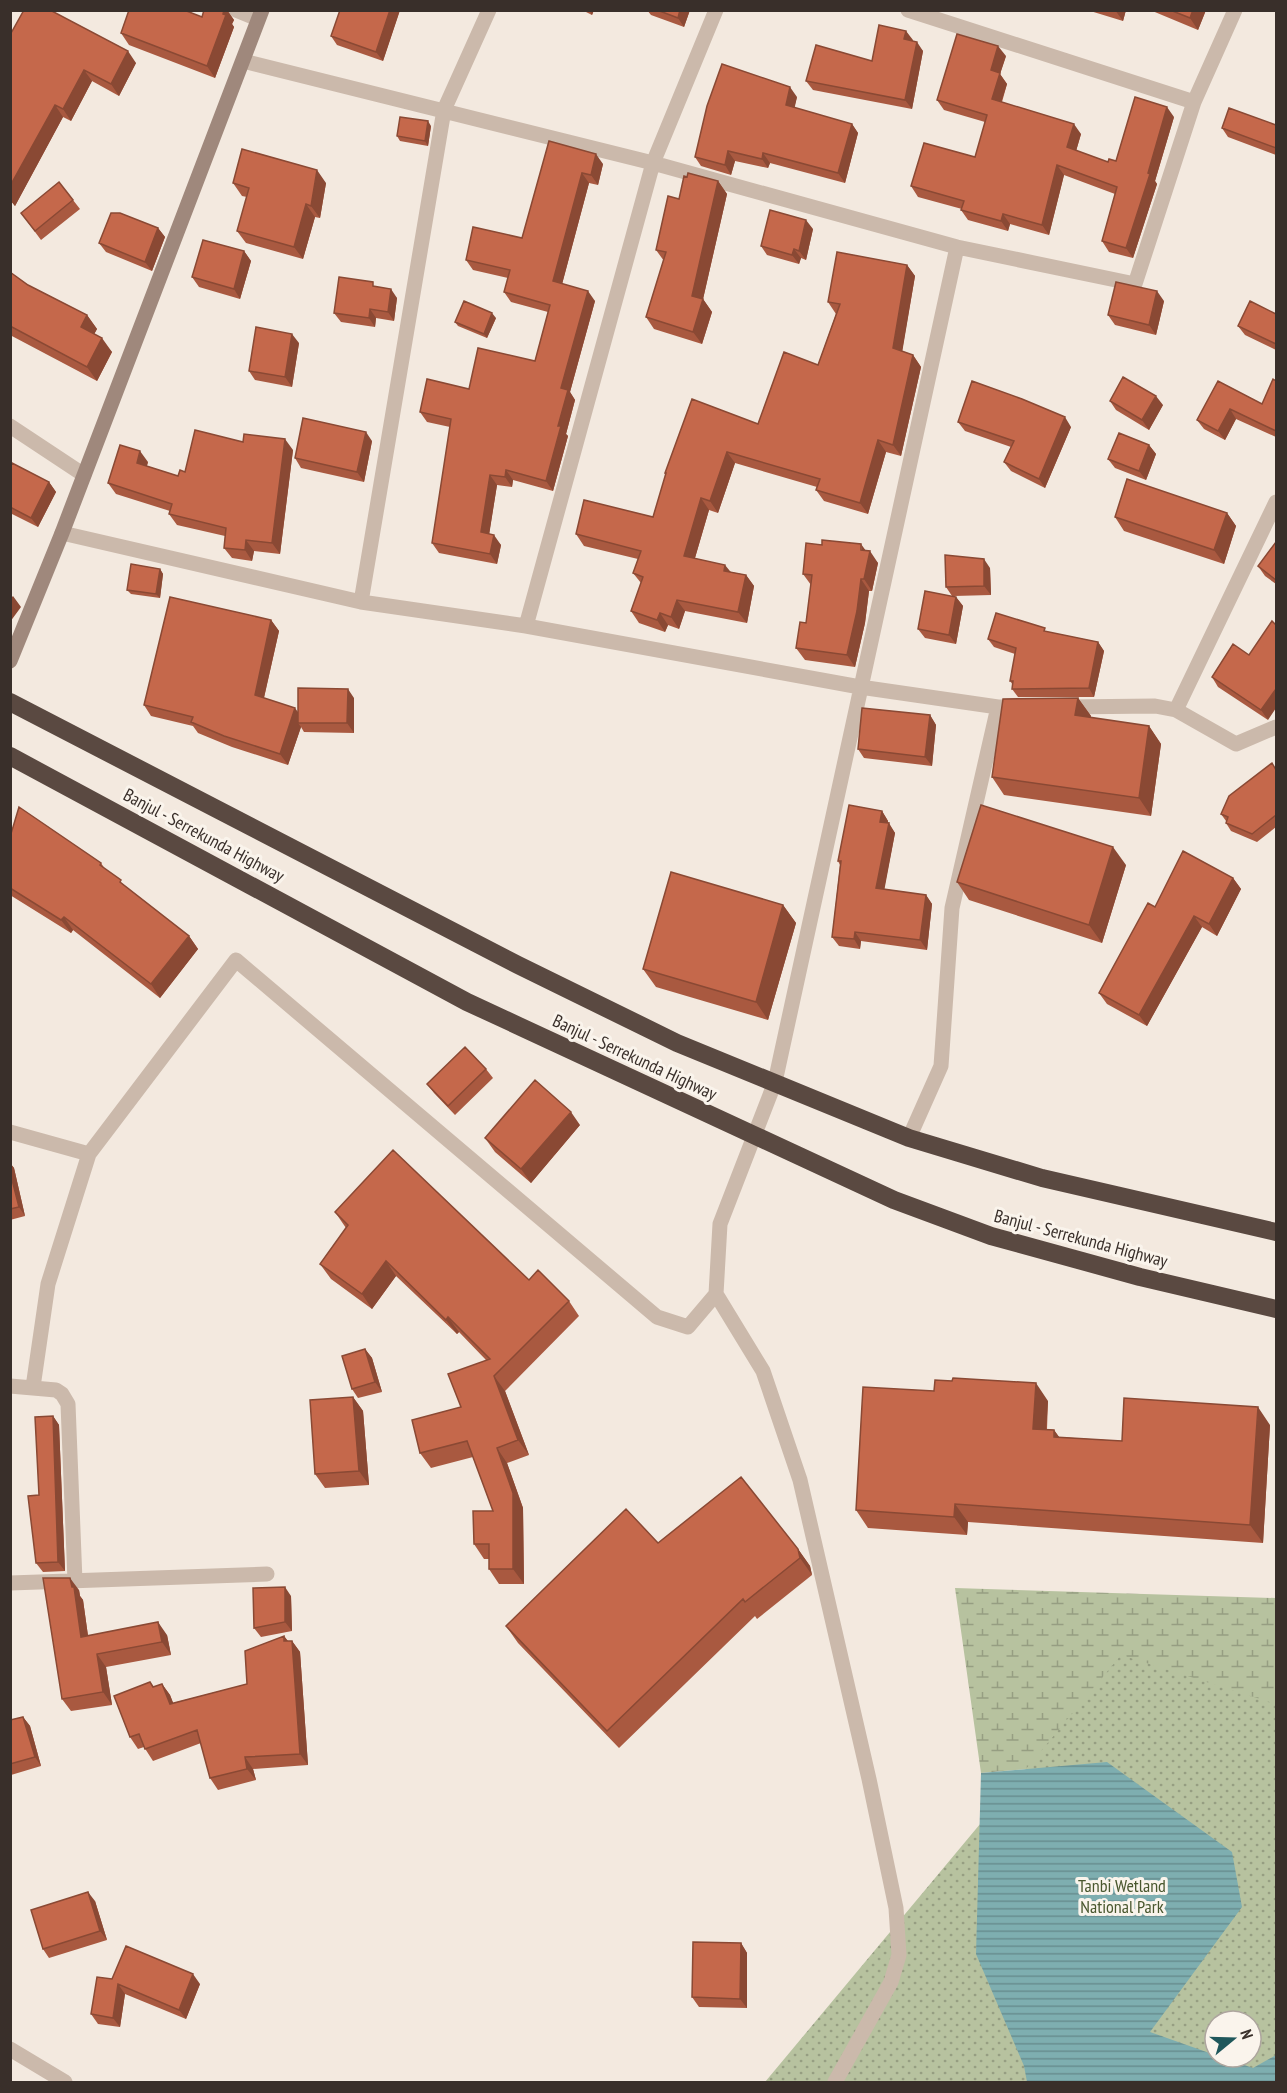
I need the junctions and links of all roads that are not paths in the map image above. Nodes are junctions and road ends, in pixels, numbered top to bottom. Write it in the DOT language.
graph roads {
  1 [pos="236,10"];
  2 [pos="489,10"];
  3 [pos="716,10"];
  4 [pos="908,10"];
  5 [pos="1235,10"];
  6 [pos="260,15"];
  7 [pos="243,61"];
  8 [pos="1194,102"];
  9 [pos="444,110"];
  10 [pos="653,163"];
  11 [pos="957,247"];
  12 [pos="10,426"];
  13 [pos="84,476"];
  14 [pos="1276,502"];
  15 [pos="62,533"];
  16 [pos="362,602"];
  17 [pos="526,626"];
  18 [pos="10,661"];
  19 [pos="860,687"];
  20 [pos="10,702"];
  21 [pos="998,707"];
  22 [pos="1031,707"];
  23 [pos="1054,707"];
  24 [pos="1176,710"];
  25 [pos="1276,727"];
  26 [pos="10,756"];
  27 [pos="775,1082"];
  28 [pos="10,1132"];
  29 [pos="754,1136"];
  30 [pos="909,1138"];
  31 [pos="89,1154"];
  32 [pos="1276,1232"];
  33 [pos="716,1294"];
  34 [pos="1276,1309"];
  35 [pos="10,1386"];
  36 [pos="33,1387"];
  37 [pos="267,1574"];
  38 [pos="75,1581"];
  39 [pos="10,1583"];
  40 [pos="10,2049"];
  41 [pos="65,2082"];
  42 [pos="835,2082"];
  1 -- 6 [label="street"];
  2 -- 9 [label="street"];
  3 -- 10 [label="street"];
  4 -- 8 [label="street"];
  5 -- 8 [label="street"];
  6 -- 7 [label="street"];
  7 -- 9 [label="street"];
  7 -- 13 [label="street"];
  8 -- 11 [label="street"];
  9 -- 10 [label="street"];
  9 -- 16 [label="street"];
  10 -- 11 [label="street"];
  10 -- 17 [label="street"];
  11 -- 19 [label="street"];
  12 -- 13 [label="street"];
  13 -- 15 [label="street"];
  14 -- 24 [label="street"];
  15 -- 16 [label="street"];
  15 -- 18 [label="street"];
  16 -- 17 [label="street"];
  17 -- 19 [label="street"];
  19 -- 21 [label="street"];
  19 -- 27 [label="street"];
  20 -- 27 [label="highway, Banjul - Serrekunda Highway"];
  21 -- 22 [label="street"];
  21 -- 30 [label="street"];
  23 -- 24 [label="street"];
  24 -- 25 [label="street"];
  26 -- 29 [label="highway, Banjul - Serrekunda Highway"];
  27 -- 29 [label="street"];
  27 -- 30 [label="highway, Banjul - Serrekunda Highway"];
  28 -- 31 [label="street"];
  29 -- 33 [label="street"];
  29 -- 34 [label="highway, Banjul - Serrekunda Highway"];
  30 -- 32 [label="highway, Banjul - Serrekunda Highway"];
  31 -- 33 [label="street"];
  31 -- 36 [label="street"];
  33 -- 42 [label="street"];
  35 -- 36 [label="street"];
  36 -- 38 [label="street"];
  37 -- 38 [label="street"];
  38 -- 39 [label="street"];
  40 -- 41 [label="street"];
}
